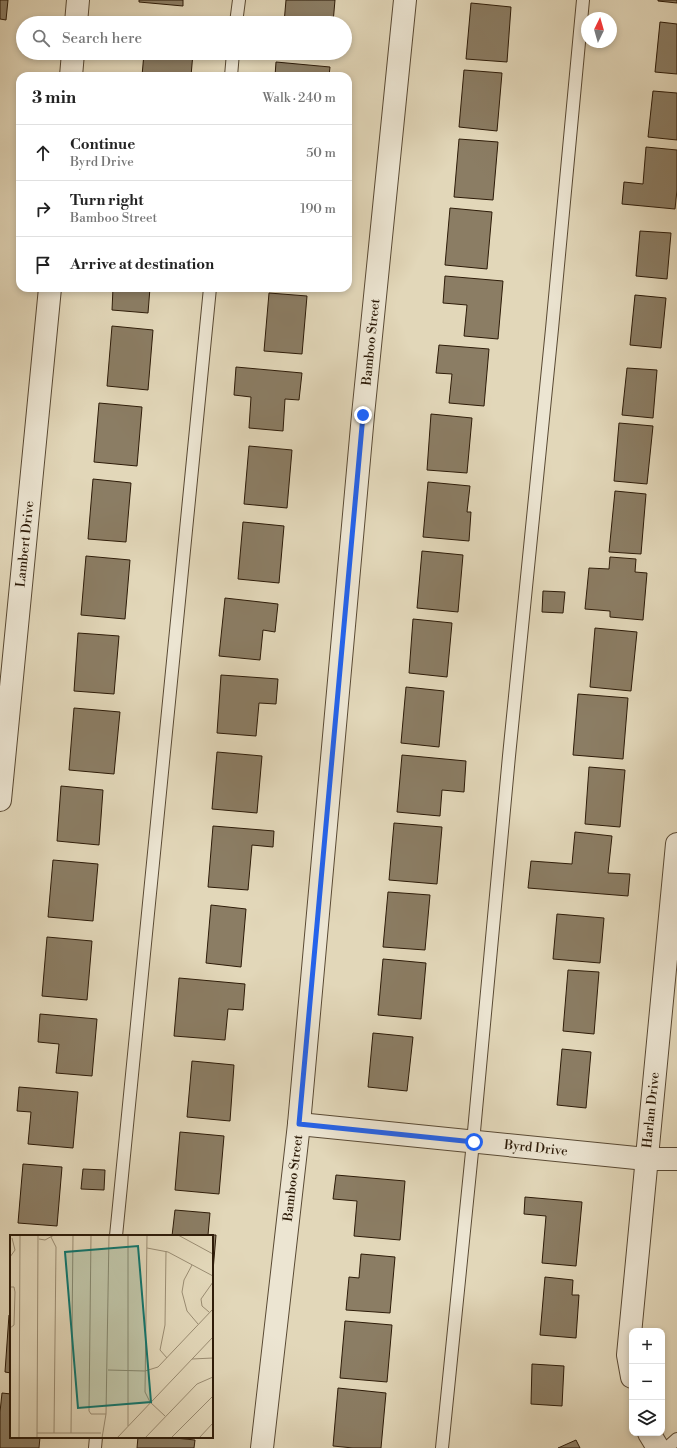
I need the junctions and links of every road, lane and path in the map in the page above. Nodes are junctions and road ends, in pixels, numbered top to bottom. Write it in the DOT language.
graph roads {
  1 [pos="78,0"];
  2 [pos="239,0"];
  3 [pos="405,0"];
  4 [pos="582,0"];
  5 [pos="77,16"];
  6 [pos="237,16"];
  7 [pos="72,60"];
  8 [pos="232,60"];
  9 [pos="71,72"];
  10 [pos="231,72"];
  11 [pos="50,292"];
  12 [pos="210,292"];
  13 [pos="0,800"];
  14 [pos="677,844"];
  15 [pos="299,1124"];
  16 [pos="474,1142"];
  17 [pos="646,1159"];
  18 [pos="677,1159"];
  19 [pos="116,1235"];
  20 [pos="630,1364"];
  21 [pos="651,1436"];
  22 [pos="96,1438"];
  23 [pos="677,1439"];
  24 [pos="95,1448"];
  25 [pos="262,1448"];
  26 [pos="442,1448"];
  27 [pos="658,1448"];
  28 [pos="667,1448"];
  1 -- 5 [label="street"];
  2 -- 6 [label="lane"];
  3 -- 15 [label="street, Bamboo Street"];
  4 -- 16 [label="lane"];
  7 -- 9 [label="street"];
  8 -- 10 [label="lane"];
  11 -- 13 [label="street, Lambert Drive"];
  12 -- 19 [label="lane"];
  14 -- 17 [label="street, Harlan Drive"];
  15 -- 16 [label="street, Byrd Drive"];
  15 -- 25 [label="street, Bamboo Street"];
  16 -- 17 [label="street, Byrd Drive"];
  16 -- 26 [label="lane"];
  17 -- 18 [label="street, Byrd Drive"];
  17 -- 20 [label="street, Harlan Drive"];
  21 -- 27 [label="street"];
  22 -- 24 [label="lane"];
  23 -- 28 [label="lane"];
}
